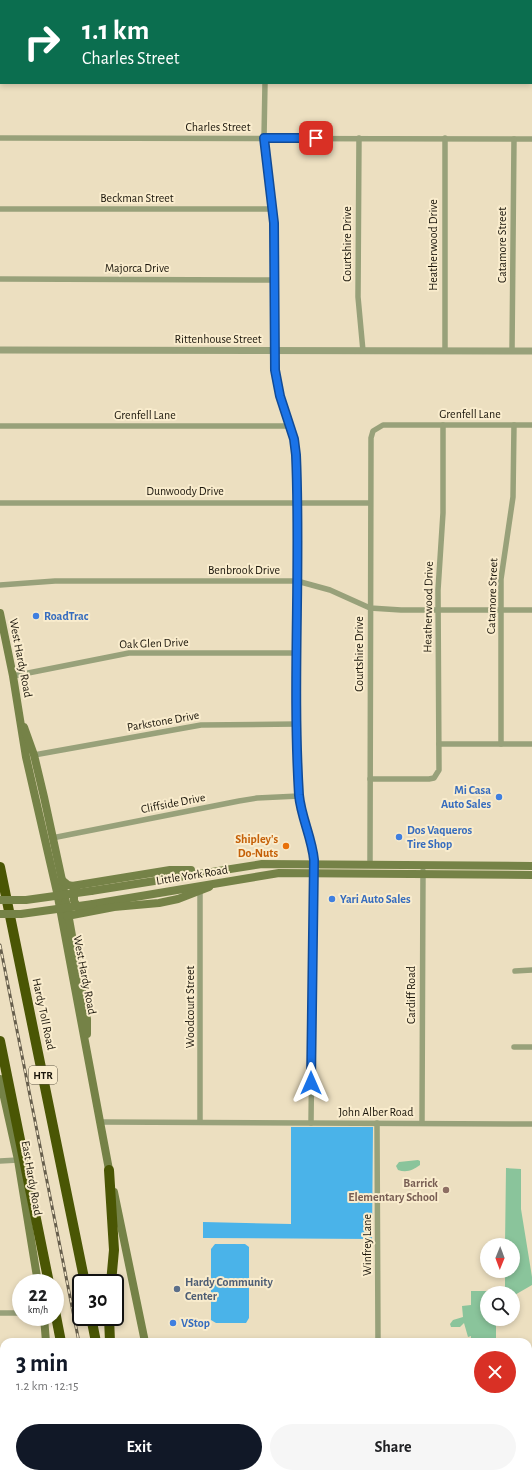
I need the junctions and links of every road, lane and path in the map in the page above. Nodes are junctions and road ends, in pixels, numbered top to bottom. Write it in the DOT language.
graph roads {
  1 [pos="265,84"];
  2 [pos="0,138"];
  3 [pos="264,138"];
  4 [pos="359,138"];
  5 [pos="445,138"];
  6 [pos="514,139"];
  7 [pos="532,139"];
  8 [pos="0,209"];
  9 [pos="273,209"];
  10 [pos="0,279"];
  11 [pos="274,280"];
  12 [pos="0,350"];
  13 [pos="274,350"];
  14 [pos="364,351"];
  15 [pos="445,351"];
  16 [pos="512,351"];
  17 [pos="532,351"];
  18 [pos="443,425"];
  19 [pos="514,425"];
  20 [pos="532,425"];
  21 [pos="0,426"];
  22 [pos="291,426"];
  23 [pos="371,442"];
  24 [pos="297,502"];
  25 [pos="0,503"];
  26 [pos="370,503"];
  27 [pos="297,581"];
  28 [pos="0,585"];
  29 [pos="370,608"];
  30 [pos="439,610"];
  31 [pos="501,610"];
  32 [pos="532,610"];
  33 [pos="0,613"];
  34 [pos="297,653"];
  35 [pos="13,676"];
  36 [pos="18,709"];
  37 [pos="297,724"];
  38 [pos="439,744"];
  39 [pos="501,744"];
  40 [pos="532,744"];
  41 [pos="34,755"];
  42 [pos="370,779"];
  43 [pos="299,796"];
  44 [pos="52,838"];
  45 [pos="313,864"];
  46 [pos="370,865"];
  47 [pos="532,866"];
  48 [pos="0,867"];
  49 [pos="214,870"];
  50 [pos="423,871"];
  51 [pos="313,874"];
  52 [pos="532,875"];
  53 [pos="62,880"];
  54 [pos="218,883"];
  55 [pos="79,885"];
  56 [pos="200,891"];
  57 [pos="58,896"];
  58 [pos="0,900"];
  59 [pos="60,909"];
  60 [pos="90,912"];
  61 [pos="0,914"];
  62 [pos="67,916"];
  63 [pos="532,970"];
  64 [pos="515,971"];
  65 [pos="0,1041"];
  66 [pos="514,1047"];
  67 [pos="532,1047"];
  68 [pos="87,1056"];
  69 [pos="0,1079"];
  70 [pos="0,1102"];
  71 [pos="101,1122"];
  72 [pos="200,1122"];
  73 [pos="311,1123"];
  74 [pos="377,1123"];
  75 [pos="422,1123"];
  76 [pos="532,1124"];
  77 [pos="18,1160"];
  78 [pos="0,1161"];
  79 [pos="109,1170"];
  80 [pos="37,1274"];
  81 [pos="47,1274"];
  82 [pos="82,1274"];
  83 [pos="112,1274"];
  84 [pos="0,1313"];
  85 [pos="12,1313"];
  86 [pos="45,1326"];
  87 [pos="58,1326"];
  88 [pos="93,1326"];
  89 [pos="109,1326"];
  90 [pos="46,1338"];
  91 [pos="60,1338"];
  92 [pos="95,1338"];
  93 [pos="110,1338"];
  94 [pos="144,1338"];
  95 [pos="378,1338"];
  1 -- 3 [label="street"];
  2 -- 3 [label="street, Charles Street"];
  3 -- 4 [label="street, Charles Street"];
  3 -- 9 [label="street"];
  4 -- 5 [label="street, Charles Street"];
  4 -- 14 [label="street, Courtshire Drive"];
  5 -- 6 [label="street, Charles Street"];
  5 -- 15 [label="street, Heatherwood Drive"];
  6 -- 7 [label="street, Charles Street"];
  6 -- 16 [label="street, Catamore Street"];
  8 -- 9 [label="street, Beckman Street"];
  9 -- 11 [label="street"];
  10 -- 11 [label="street, Majorca Drive"];
  11 -- 13 [label="street"];
  12 -- 13 [label="street, Rittenhouse Street"];
  13 -- 14 [label="street, Rittenhouse Street"];
  13 -- 22 [label="street"];
  14 -- 15 [label="street, Rittenhouse Street"];
  15 -- 16 [label="street, Rittenhouse Street"];
  16 -- 17 [label="street, Rittenhouse Street"];
  18 -- 19 [label="street, Grenfell Lane"];
  18 -- 23 [label="street, Grenfell Lane"];
  18 -- 30 [label="street, Heatherwood Drive"];
  19 -- 20 [label="street, Grenfell Lane"];
  19 -- 31 [label="street, Catamore Street"];
  21 -- 22 [label="street, Grenfell Lane"];
  22 -- 24 [label="street"];
  23 -- 26 [label="street, Courtshire Drive"];
  24 -- 25 [label="street, Dunwoody Drive"];
  24 -- 26 [label="street, Dunwoody Drive"];
  24 -- 27 [label="street"];
  26 -- 29 [label="street, Courtshire Drive"];
  27 -- 28 [label="street, Benbrook Drive"];
  27 -- 29 [label="street, Benbrook Drive"];
  27 -- 34 [label="street"];
  29 -- 30 [label="street, Benbrook Drive"];
  29 -- 42 [label="street, Courtshire Drive"];
  30 -- 31 [label="street, Benbrook Drive"];
  30 -- 38 [label="street, Heatherwood Drive"];
  31 -- 32 [label="street, Benbrook Drive"];
  31 -- 39 [label="street, Catamore Street"];
  33 -- 35 [label="main road, West Hardy Road"];
  34 -- 35 [label="street, Oak Glen Drive"];
  34 -- 37 [label="street"];
  35 -- 36 [label="main road, West Hardy Road"];
  36 -- 41 [label="main road"];
  36 -- 57 [label="main road, West Hardy Road"];
  37 -- 41 [label="street, Parkstone Drive"];
  37 -- 43 [label="street"];
  38 -- 39 [label="street"];
  38 -- 42 [label="street, Heatherwood Drive"];
  39 -- 40 [label="street"];
  41 -- 44 [label="main road"];
  42 -- 46 [label="street, Courtshire Drive"];
  43 -- 44 [label="street, Cliffside Drive"];
  43 -- 45 [label="street"];
  44 -- 53 [label="main road"];
  45 -- 46 [label="main road, Little York Road"];
  45 -- 49 [label="main road, Little York Road"];
  45 -- 51 [label="street"];
  46 -- 50 [label="main road, Little York Road"];
  47 -- 50 [label="main road, Little York Road"];
  48 -- 82 [label="highway, Hardy Toll Road / HTR"];
  49 -- 55 [label="main road"];
  49 -- 57 [label="main road, Little York Road, bridge"];
  50 -- 51 [label="main road, Little York Road"];
  50 -- 52 [label="main road, Little York Road"];
  50 -- 75 [label="street, Cardiff Road"];
  51 -- 54 [label="main road, Little York Road"];
  51 -- 73 [label="street"];
  53 -- 55 [label="main road"];
  53 -- 62 [label="main road"];
  54 -- 56 [label="main road"];
  54 -- 59 [label="main road, Little York Road, bridge"];
  55 -- 60 [label="main road"];
  56 -- 60 [label="main road"];
  56 -- 72 [label="street, Woodcourt Street"];
  57 -- 58 [label="main road, Little York Road, bridge"];
  57 -- 59 [label="main road, West Hardy Road"];
  59 -- 61 [label="main road, Little York Road, bridge"];
  59 -- 68 [label="main road, West Hardy Road"];
  60 -- 62 [label="main road"];
  62 -- 68 [label="main road"];
  63 -- 64 [label="street"];
  65 -- 81 [label="highway"];
  66 -- 67 [label="street"];
  68 -- 71 [label="main road, West Hardy Road"];
  69 -- 77 [label="main road, East Hardy Road"];
  70 -- 77 [label="main road"];
  71 -- 72 [label="street, John Alber Road"];
  71 -- 79 [label="main road, West Hardy Road"];
  72 -- 73 [label="street, John Alber Road"];
  73 -- 74 [label="street, John Alber Road"];
  74 -- 75 [label="street, John Alber Road"];
  74 -- 95 [label="street, Winfrey Lane"];
  75 -- 76 [label="street, John Alber Road"];
  77 -- 78 [label="street"];
  77 -- 80 [label="main road, East Hardy Road"];
  79 -- 83 [label="highway"];
  79 -- 94 [label="main road, West Hardy Road"];
  84 -- 85 [label="street"];
  86 -- 90 [label="main road"];
  87 -- 91 [label="highway"];
  88 -- 92 [label="highway"];
  89 -- 93 [label="highway"];
}
